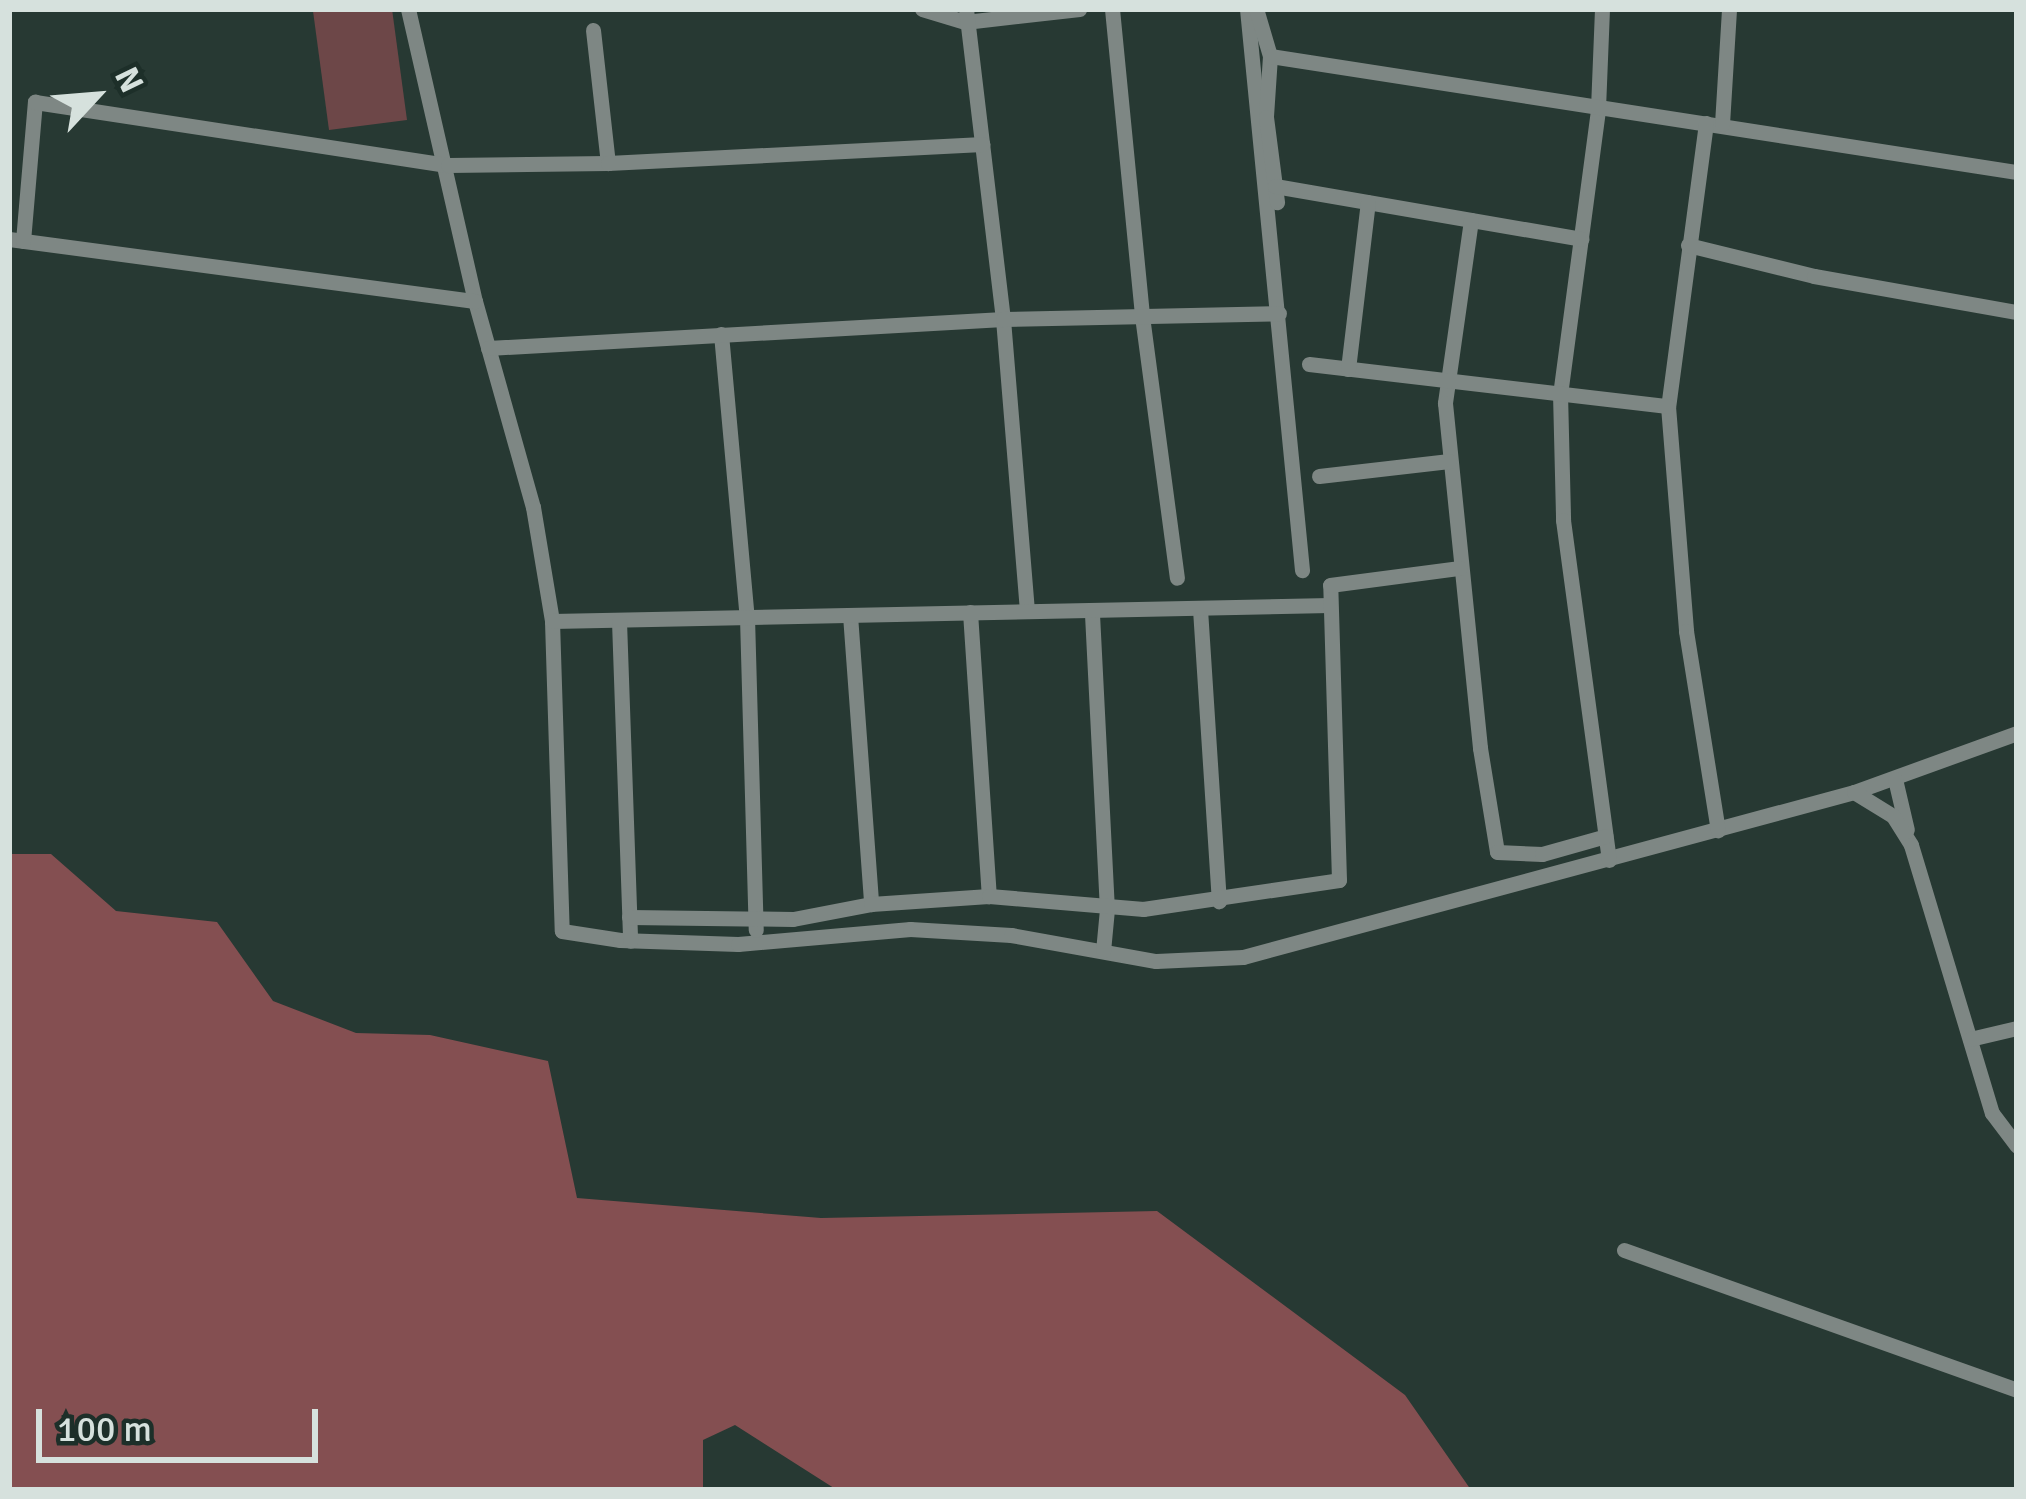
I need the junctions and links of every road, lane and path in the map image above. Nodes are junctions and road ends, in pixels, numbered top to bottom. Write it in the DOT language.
graph roads {
  1 [pos="408,9"];
  2 [pos="922,9"];
  3 [pos="1079,9"];
  4 [pos="1112,9"];
  5 [pos="1247,9"];
  6 [pos="1257,9"];
  7 [pos="1602,9"];
  8 [pos="1729,9"];
  9 [pos="966,15"];
  10 [pos="593,30"];
  11 [pos="1270,56"];
  12 [pos="1598,110"];
  13 [pos="1714,124"];
  14 [pos="983,144"];
  15 [pos="608,164"];
  16 [pos="448,165"];
  17 [pos="2017,172"];
  18 [pos="1368,202"];
  19 [pos="1471,220"];
  20 [pos="1581,239"];
  21 [pos="16,240"];
  22 [pos="1688,245"];
  23 [pos="475,301"];
  24 [pos="2017,312"];
  25 [pos="1279,313"];
  26 [pos="1142,316"];
  27 [pos="1004,320"];
  28 [pos="721,334"];
  29 [pos="488,348"];
  30 [pos="1309,364"];
  31 [pos="1348,369"];
  32 [pos="1445,380"];
  33 [pos="1560,394"];
  34 [pos="1668,406"];
  35 [pos="1449,461"];
  36 [pos="1319,476"];
  37 [pos="1460,568"];
  38 [pos="1302,570"];
  39 [pos="1177,578"];
  40 [pos="1330,605"];
  41 [pos="1027,610"];
  42 [pos="1199,610"];
  43 [pos="970,612"];
  44 [pos="1092,614"];
  45 [pos="850,615"];
  46 [pos="747,617"];
  47 [pos="552,621"];
  48 [pos="619,621"];
  49 [pos="2017,733"];
  50 [pos="1895,778"];
  51 [pos="1854,792"];
  52 [pos="1718,830"];
  53 [pos="1606,836"];
  54 [pos="1911,845"];
  55 [pos="1609,860"];
  56 [pos="989,896"];
  57 [pos="1219,901"];
  58 [pos="871,904"];
  59 [pos="1107,909"];
  60 [pos="629,917"];
  61 [pos="756,920"];
  62 [pos="630,941"];
  63 [pos="756,943"];
  64 [pos="1103,951"];
  65 [pos="2017,1028"];
  66 [pos="1970,1039"];
  67 [pos="2017,1146"];
  68 [pos="1624,1250"];
  69 [pos="2017,1390"];
  1 -- 16 [label="street"];
  2 -- 9 [label="street"];
  3 -- 9 [label="street"];
  4 -- 26 [label="street"];
  5 -- 25 [label="street"];
  6 -- 11 [label="street"];
  7 -- 12 [label="street"];
  8 -- 13 [label="street"];
  9 -- 14 [label="street"];
  10 -- 15 [label="street"];
  11 -- 12 [label="street"];
  11 -- 18 [label="street"];
  12 -- 13 [label="street"];
  12 -- 20 [label="street"];
  13 -- 17 [label="street"];
  13 -- 22 [label="street"];
  14 -- 15 [label="street"];
  14 -- 27 [label="street"];
  15 -- 16 [label="street"];
  16 -- 21 [label="street"];
  16 -- 23 [label="street"];
  18 -- 19 [label="street"];
  18 -- 31 [label="street"];
  19 -- 20 [label="street"];
  19 -- 32 [label="street"];
  20 -- 33 [label="street"];
  21 -- 23 [label="street"];
  22 -- 24 [label="street"];
  22 -- 34 [label="street"];
  23 -- 29 [label="street"];
  25 -- 26 [label="street"];
  25 -- 38 [label="street"];
  26 -- 27 [label="street"];
  26 -- 39 [label="street"];
  27 -- 28 [label="street"];
  27 -- 41 [label="street"];
  28 -- 29 [label="street"];
  28 -- 46 [label="street"];
  29 -- 47 [label="street"];
  30 -- 31 [label="street"];
  31 -- 32 [label="street"];
  32 -- 33 [label="street"];
  32 -- 35 [label="street"];
  33 -- 34 [label="street"];
  33 -- 53 [label="street"];
  34 -- 52 [label="street"];
  35 -- 36 [label="street"];
  35 -- 37 [label="street"];
  37 -- 40 [label="street"];
  37 -- 53 [label="street"];
  40 -- 42 [label="street"];
  40 -- 57 [label="street"];
  41 -- 43 [label="street"];
  41 -- 44 [label="street"];
  42 -- 44 [label="street"];
  42 -- 57 [label="street"];
  43 -- 45 [label="street"];
  43 -- 56 [label="street"];
  44 -- 59 [label="street"];
  45 -- 46 [label="street"];
  45 -- 58 [label="street"];
  46 -- 48 [label="street"];
  46 -- 61 [label="street"];
  47 -- 48 [label="street"];
  47 -- 62 [label="street"];
  48 -- 60 [label="street"];
  49 -- 50 [label="street"];
  50 -- 51 [label="street"];
  50 -- 54 [label="street"];
  51 -- 52 [label="street"];
  51 -- 54 [label="street"];
  52 -- 55 [label="street"];
  53 -- 55 [label="street"];
  54 -- 66 [label="street"];
  55 -- 64 [label="street"];
  56 -- 58 [label="street"];
  56 -- 59 [label="street"];
  57 -- 59 [label="street"];
  58 -- 61 [label="street"];
  59 -- 64 [label="street"];
  60 -- 61 [label="street"];
  60 -- 62 [label="street"];
  61 -- 63 [label="street"];
  62 -- 63 [label="street"];
  63 -- 64 [label="street"];
  65 -- 66 [label="street"];
  66 -- 67 [label="street"];
  68 -- 69 [label="street"];
}
